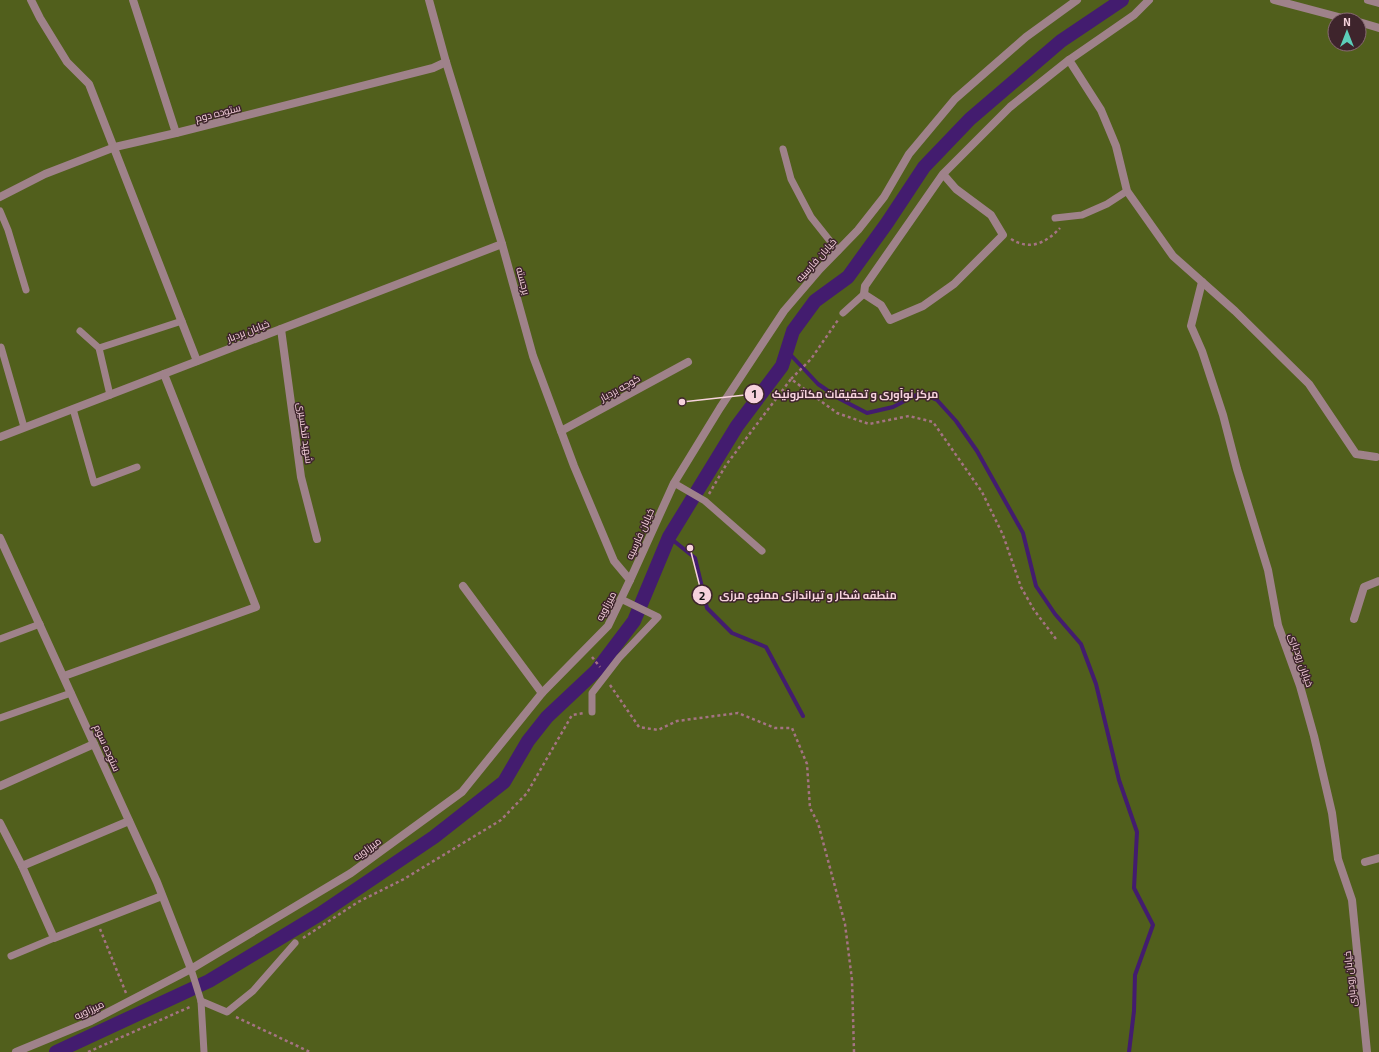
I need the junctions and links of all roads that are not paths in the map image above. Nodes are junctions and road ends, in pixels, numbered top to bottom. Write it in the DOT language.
graph roads {
  1 [pos="32,0"];
  2 [pos="133,0"];
  3 [pos="429,0"];
  4 [pos="1077,0"];
  5 [pos="1149,0"];
  6 [pos="1274,0"];
  7 [pos="1368,0"];
  8 [pos="1379,3"];
  9 [pos="1327,14"];
  10 [pos="1367,24"];
  11 [pos="1379,28"];
  12 [pos="1069,60"];
  13 [pos="446,62"];
  14 [pos="176,134"];
  15 [pos="115,147"];
  16 [pos="782,149"];
  17 [pos="943,174"];
  18 [pos="1127,191"];
  19 [pos="0,197"];
  20 [pos="0,211"];
  21 [pos="1054,218"];
  22 [pos="502,244"];
  23 [pos="838,250"];
  24 [pos="1202,282"];
  25 [pos="26,290"];
  26 [pos="864,294"];
  27 [pos="843,313"];
  28 [pos="182,321"];
  29 [pos="281,329"];
  30 [pos="80,331"];
  31 [pos="1,347"];
  32 [pos="99,348"];
  33 [pos="197,361"];
  34 [pos="688,362"];
  35 [pos="164,374"];
  36 [pos="110,395"];
  37 [pos="72,409"];
  38 [pos="24,427"];
  39 [pos="561,431"];
  40 [pos="0,437"];
  41 [pos="1378,458"];
  42 [pos="137,467"];
  43 [pos="674,483"];
  44 [pos="0,538"];
  45 [pos="317,539"];
  46 [pos="762,551"];
  47 [pos="630,580"];
  48 [pos="1379,581"];
  49 [pos="463,586"];
  50 [pos="621,599"];
  51 [pos="1354,619"];
  52 [pos="40,624"];
  53 [pos="0,639"];
  54 [pos="64,676"];
  55 [pos="71,693"];
  56 [pos="542,694"];
  57 [pos="592,712"];
  58 [pos="0,718"];
  59 [pos="94,744"];
  60 [pos="0,786"];
  61 [pos="129,821"];
  62 [pos="0,823"];
  63 [pos="1379,858"];
  64 [pos="1365,862"];
  65 [pos="22,866"];
  66 [pos="162,896"];
  67 [pos="54,938"];
  68 [pos="295,943"];
  69 [pos="11,956"];
  70 [pos="191,969"];
  71 [pos="200,998"];
  72 [pos="20,1051"];
  73 [pos="204,1052"];
  74 [pos="1367,1052"];
  1 -- 15 [label="street"];
  2 -- 14 [label="street"];
  3 -- 13 [label="street, برجسته"];
  4 -- 23 [label="street, خیابان فارسیه"];
  5 -- 12 [label="street"];
  6 -- 9 [label="street"];
  7 -- 8 [label="street"];
  10 -- 11 [label="street"];
  12 -- 17 [label="street"];
  12 -- 18 [label="street"];
  13 -- 14 [label="street, ستوده دوم"];
  13 -- 22 [label="street, برجسته"];
  14 -- 15 [label="street, ستوده دوم"];
  15 -- 19 [label="street, ستوده دوم"];
  15 -- 28 [label="street"];
  16 -- 23 [label="lane"];
  17 -- 26 [label="street"];
  17 -- 26 [label="street"];
  18 -- 21 [label="lane"];
  18 -- 24 [label="street"];
  20 -- 25 [label="lane"];
  22 -- 29 [label="street, خیابان بردبار"];
  22 -- 39 [label="street, برجسته"];
  23 -- 43 [label="street, خیابان فارسیه"];
  24 -- 41 [label="street"];
  24 -- 74 [label="street, خیابان رودباری"];
  26 -- 27 [label="lane"];
  28 -- 32 [label="lane"];
  28 -- 33 [label="street"];
  29 -- 33 [label="street, خیابان بردبار"];
  29 -- 45 [label="street, شهید تنگسیری"];
  30 -- 32 [label="lane"];
  31 -- 38 [label="lane"];
  32 -- 36 [label="lane"];
  33 -- 35 [label="street, خیابان بردبار"];
  34 -- 39 [label="street, کوچه بردبار"];
  35 -- 36 [label="street, خیابان بردبار"];
  35 -- 54 [label="street"];
  36 -- 37 [label="street, خیابان بردبار"];
  37 -- 38 [label="street, خیابان بردبار"];
  37 -- 42 [label="lane"];
  38 -- 40 [label="street, خیابان بردبار"];
  39 -- 47 [label="street, برجسته"];
  43 -- 46 [label="lane"];
  43 -- 47 [label="street, خیابان فارسیه"];
  44 -- 52 [label="street, ستوده سوم"];
  47 -- 50 [label="street, میرزاویه"];
  48 -- 51 [label="street"];
  49 -- 56 [label="street"];
  50 -- 56 [label="street, میرزاویه"];
  50 -- 57 [label="lane"];
  52 -- 53 [label="lane"];
  52 -- 54 [label="street, ستوده سوم"];
  54 -- 55 [label="street, ستوده سوم"];
  55 -- 58 [label="lane"];
  55 -- 59 [label="street, ستوده سوم"];
  56 -- 70 [label="street, میرزاویه"];
  59 -- 60 [label="street"];
  59 -- 61 [label="street, ستوده سوم"];
  61 -- 65 [label="street"];
  61 -- 66 [label="street, ستوده سوم"];
  62 -- 65 [label="street"];
  63 -- 64 [label="street"];
  65 -- 67 [label="street"];
  66 -- 67 [label="street"];
  66 -- 70 [label="street, ستوده سوم"];
  67 -- 69 [label="lane"];
  68 -- 71 [label="lane"];
  70 -- 71 [label="lane"];
  70 -- 72 [label="street, میرزاویه"];
  71 -- 73 [label="lane"];
}
